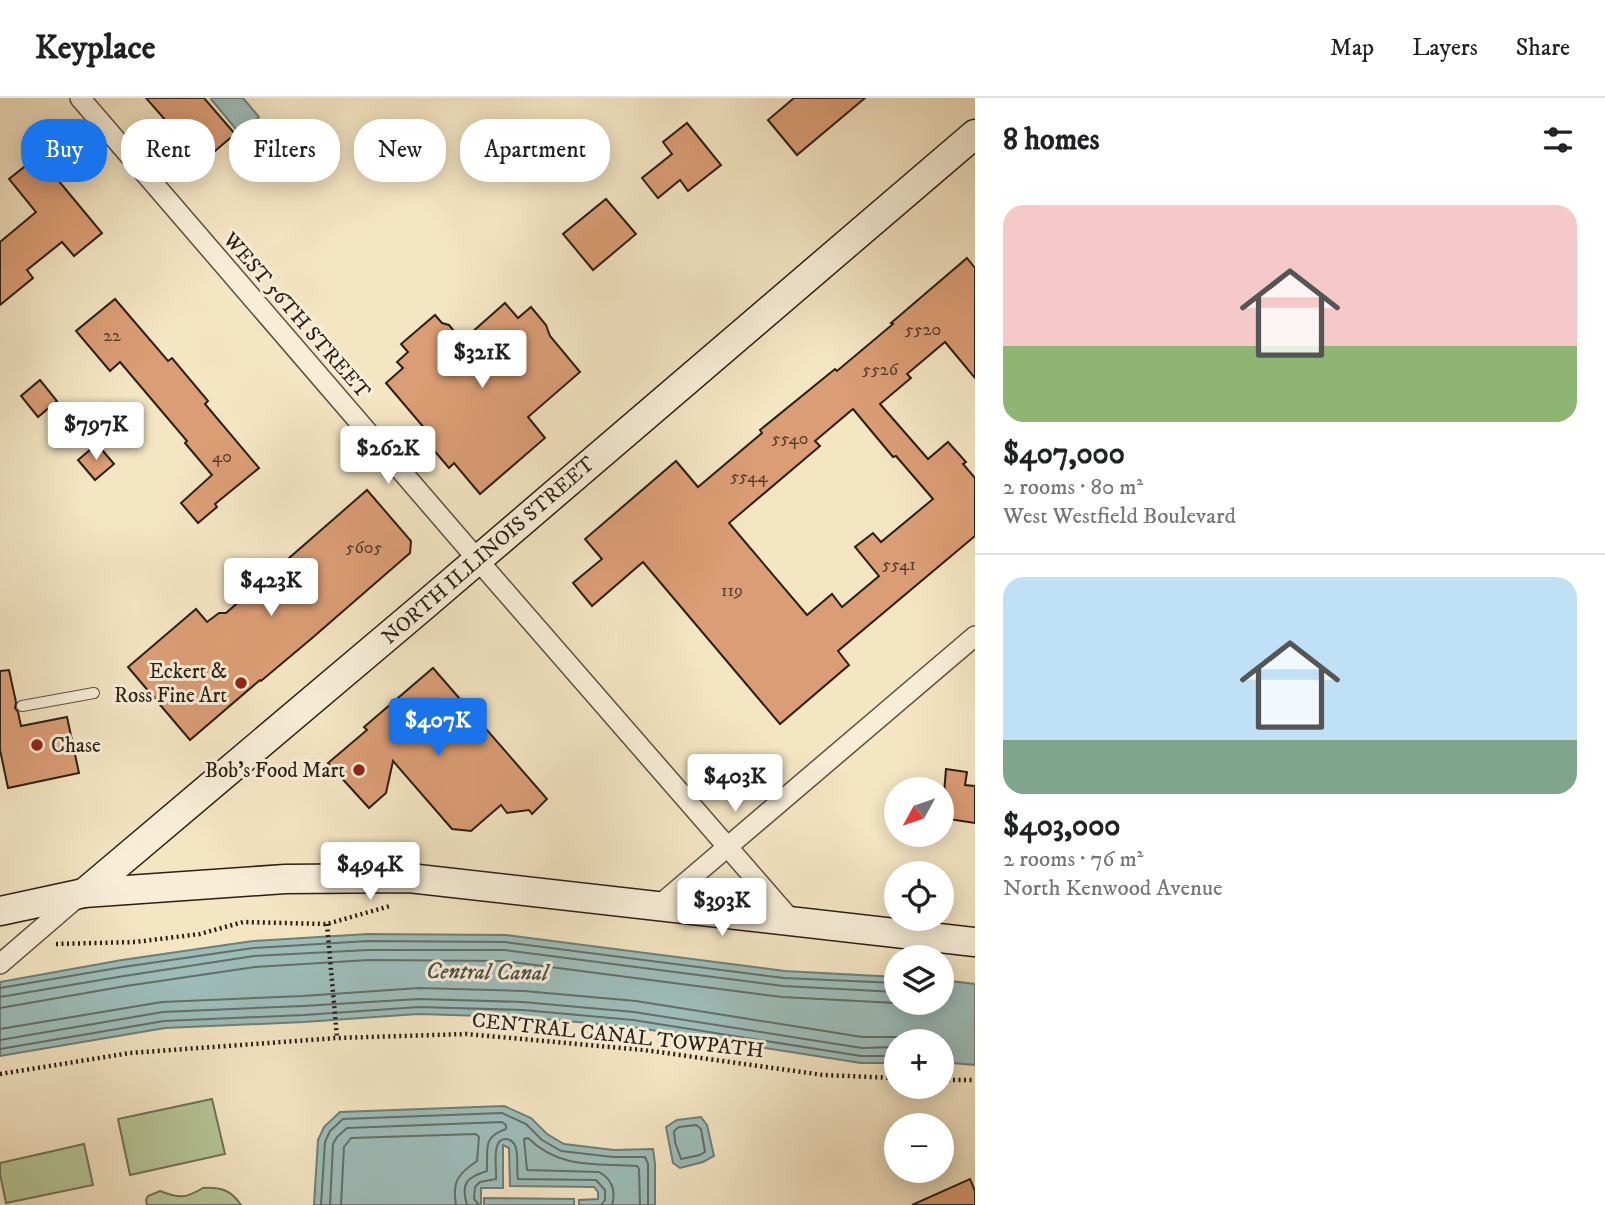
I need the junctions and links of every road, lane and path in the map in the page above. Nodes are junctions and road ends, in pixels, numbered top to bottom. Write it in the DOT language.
graph roads {
  1 [pos="80,98"];
  2 [pos="975,134"];
  3 [pos="477,559"];
  4 [pos="975,636"];
  5 [pos="94,693"];
  6 [pos="22,706"];
  7 [pos="728,847"];
  8 [pos="84,893"];
  9 [pos="657,907"];
  10 [pos="0,911"];
  11 [pos="792,921"];
  12 [pos="975,942"];
  13 [pos="19,947"];
  14 [pos="1,962"];
  15 [pos="337,1038"];
  16 [pos="0,1074"];
  17 [pos="884,1078"];
  18 [pos="954,1080"];
  19 [pos="975,1080"];
  1 -- 3 [label="street, WEST 56TH STREET"];
  2 -- 3 [label="street, NORTH ILLINOIS STREET"];
  3 -- 7 [label="street, WEST 56TH STREET"];
  3 -- 8 [label="street, NORTH ILLINOIS STREET"];
  4 -- 7 [label="street"];
  5 -- 6 [label="lane"];
  7 -- 9 [label="street"];
  7 -- 11 [label="street, WEST 56TH STREET"];
  8 -- 9 [label="street"];
  8 -- 10 [label="street"];
  8 -- 13 [label="street, NORTH ILLINOIS STREET"];
  9 -- 11 [label="street"];
  11 -- 12 [label="street"];
  13 -- 14 [label="street, NORTH ILLINOIS STREET"];
  13 -- 15 [label="path"];
  15 -- 16 [label="path, CENTRAL CANAL TOWPATH"];
  15 -- 17 [label="path, CENTRAL CANAL TOWPATH"];
  18 -- 19 [label="path"];
}
